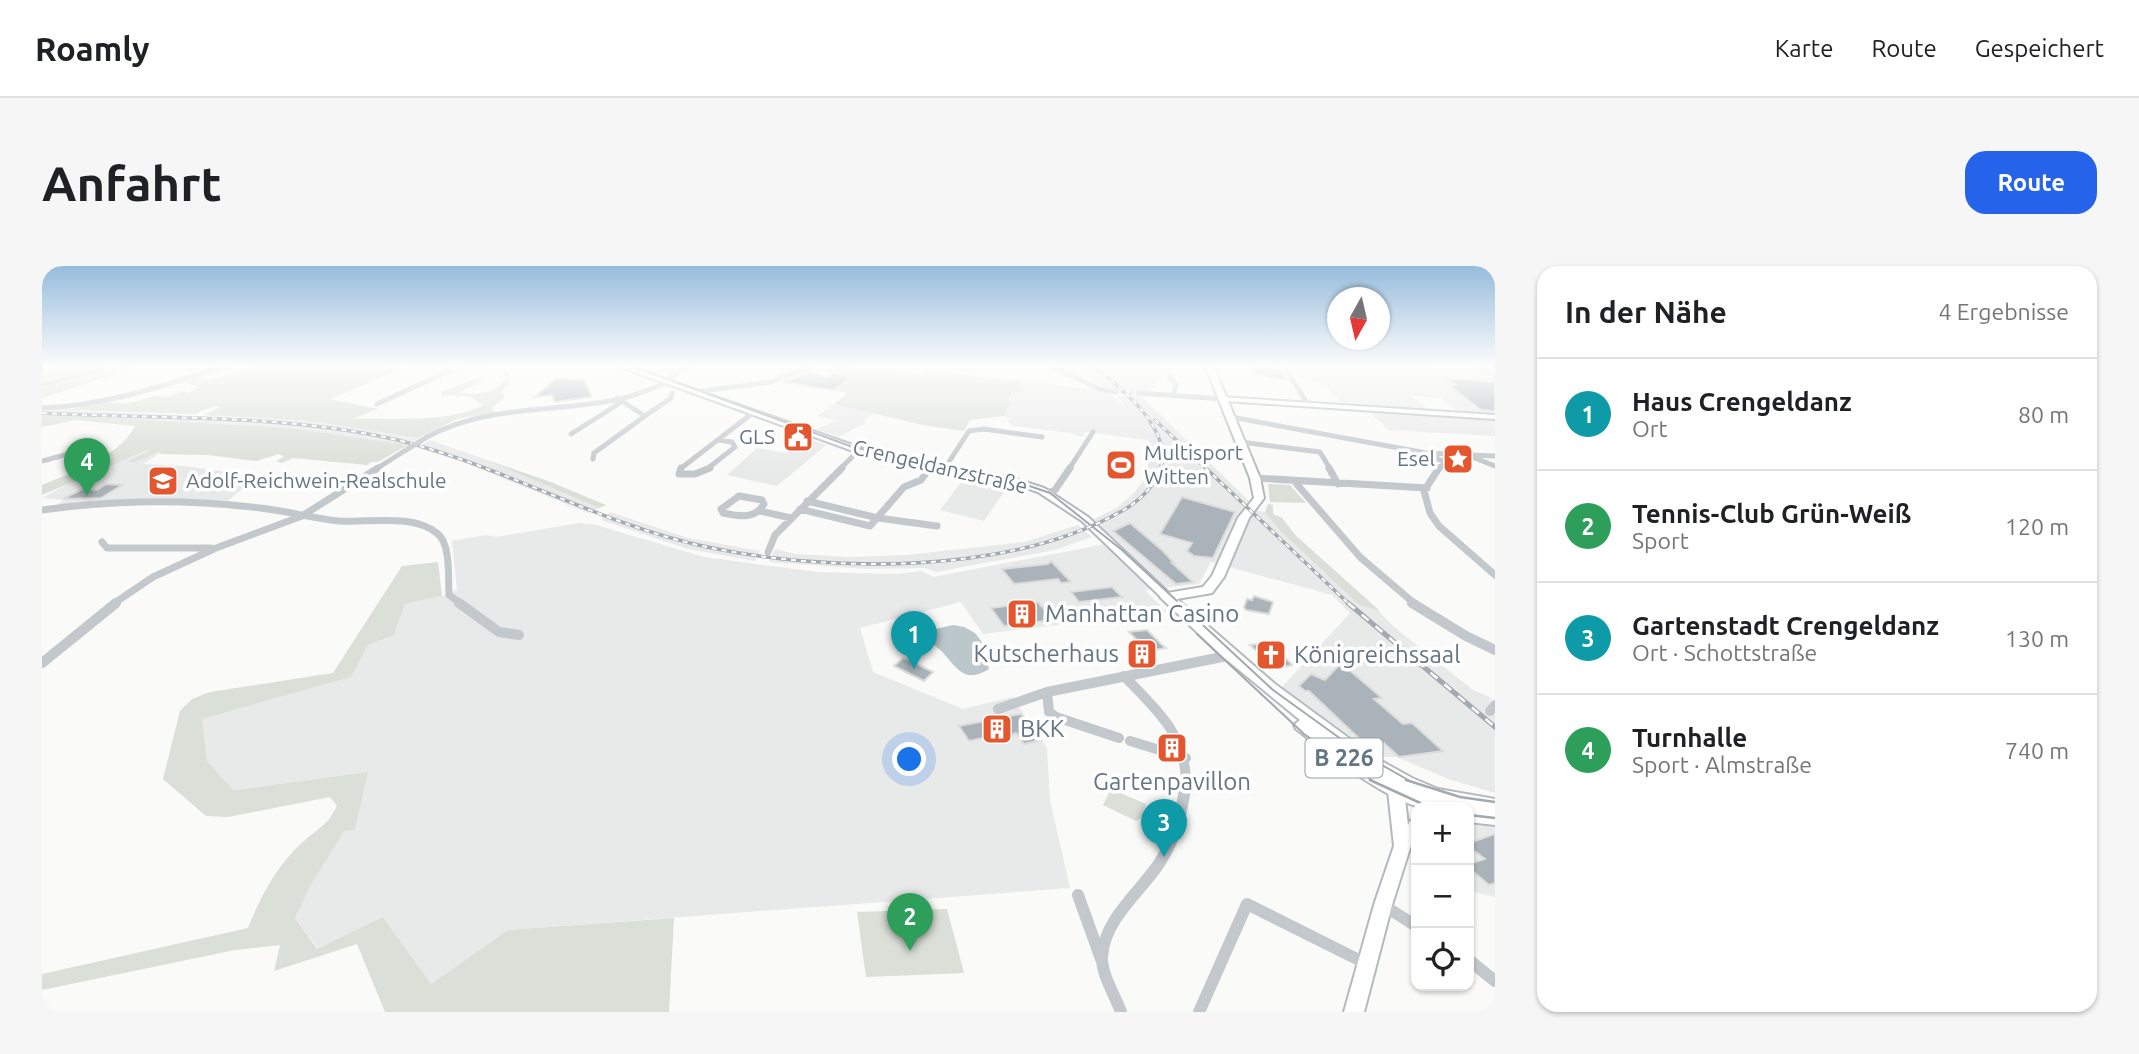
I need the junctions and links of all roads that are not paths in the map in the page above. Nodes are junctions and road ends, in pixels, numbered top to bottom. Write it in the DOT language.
graph roads {
  1 [pos="1225,399"];
  2 [pos="112,400"];
  3 [pos="386,400"];
  4 [pos="619,400"];
  5 [pos="668,400"];
  6 [pos="716,400"];
  7 [pos="722,400"];
  8 [pos="1242,400"];
  9 [pos="1305,400"];
  10 [pos="1307,403"];
  11 [pos="377,404"];
  12 [pos="731,404"];
  13 [pos="42,408"];
  14 [pos="754,412"];
  15 [pos="645,416"];
  16 [pos="1495,416"];
  17 [pos="1231,417"];
  18 [pos="1093,432"];
  19 [pos="571,434"];
  20 [pos="1042,437"];
  21 [pos="718,440"];
  22 [pos="1241,443"];
  23 [pos="94,447"];
  24 [pos="859,450"];
  25 [pos="1426,453"];
  26 [pos="1495,456"];
  27 [pos="1454,457"];
  28 [pos="593,459"];
  29 [pos="1469,459"];
  30 [pos="42,461"];
  31 [pos="1477,462"];
  32 [pos="1446,463"];
  33 [pos="931,466"];
  34 [pos="1495,466"];
  35 [pos="945,468"];
  36 [pos="1255,478"];
  37 [pos="1295,482"];
  38 [pos="1338,484"];
  39 [pos="1427,488"];
  40 [pos="1047,493"];
  41 [pos="807,501"];
  42 [pos="800,509"];
  43 [pos="42,510"];
  44 [pos="760,510"];
  45 [pos="302,516"];
  46 [pos="791,518"];
  47 [pos="877,518"];
  48 [pos="937,526"];
  49 [pos="102,542"];
  50 [pos="216,548"];
  51 [pos="768,552"];
  52 [pos="1495,575"];
  53 [pos="1171,601"];
  54 [pos="519,635"];
  55 [pos="1495,650"];
  56 [pos="1224,653"];
  57 [pos="42,663"];
  58 [pos="1124,676"];
  59 [pos="1047,692"];
  60 [pos="998,709"];
  61 [pos="1186,758"];
  62 [pos="1399,786"];
  63 [pos="1423,801"];
  64 [pos="1495,806"];
  65 [pos="1474,816"];
  66 [pos="1495,818"];
  67 [pos="1411,832"];
  68 [pos="1402,846"];
  69 [pos="1078,895"];
  70 [pos="1383,905"];
  71 [pos="1411,923"];
  72 [pos="1101,959"];
  73 [pos="1367,964"];
  74 [pos="1474,964"];
  75 [pos="1495,981"];
  76 [pos="1121,1012"];
  77 [pos="1199,1012"];
  78 [pos="1354,1012"];
  1 -- 17 [label="main road"];
  2 -- 13 [label="street"];
  3 -- 11 [label="street"];
  4 -- 15 [label="street"];
  4 -- 19 [label="street"];
  4 -- 45 [label="street, bridge"];
  5 -- 15 [label="street"];
  6 -- 12 [label="main road, Crengeldanzstraße"];
  7 -- 12 [label="main road, Crengeldanzstraße"];
  8 -- 10 [label="main road"];
  9 -- 10 [label="street"];
  10 -- 16 [label="main road"];
  12 -- 14 [label="main road, Crengeldanzstraße"];
  14 -- 21 [label="street"];
  14 -- 24 [label="main road, Crengeldanzstraße"];
  15 -- 28 [label="street"];
  17 -- 22 [label="main road"];
  17 -- 25 [label="street"];
  18 -- 40 [label="street, Crengeldanzstraße"];
  20 -- 35 [label="street"];
  21 -- 21 [label="street"];
  22 -- 36 [label="main road"];
  22 -- 38 [label="street"];
  23 -- 30 [label="street"];
  24 -- 33 [label="main road, Crengeldanzstraße"];
  24 -- 41 [label="street"];
  25 -- 29 [label="street"];
  25 -- 32 [label="street"];
  26 -- 29 [label="street"];
  27 -- 29 [label="street"];
  29 -- 31 [label="street"];
  29 -- 32 [label="street"];
  29 -- 34 [label="street"];
  32 -- 39 [label="street"];
  33 -- 35 [label="main road, Crengeldanzstraße"];
  33 -- 47 [label="street"];
  35 -- 40 [label="main road, Crengeldanzstraße"];
  36 -- 37 [label="street"];
  36 -- 53 [label="main road"];
  37 -- 38 [label="street"];
  37 -- 55 [label="street"];
  38 -- 39 [label="street"];
  39 -- 52 [label="street"];
  40 -- 53 [label="main road, Crengeldanzstraße"];
  41 -- 42 [label="street"];
  41 -- 47 [label="street"];
  42 -- 46 [label="street"];
  42 -- 47 [label="street"];
  43 -- 45 [label="street"];
  44 -- 44 [label="street"];
  44 -- 46 [label="street"];
  45 -- 50 [label="street"];
  45 -- 54 [label="street"];
  46 -- 51 [label="street"];
  47 -- 48 [label="street"];
  49 -- 50 [label="street"];
  50 -- 57 [label="street"];
  53 -- 56 [label="main road, Crengeldanzstraße / B 226"];
  56 -- 58 [label="street"];
  56 -- 62 [label="main road, Crengeldanzstraße / B 226"];
  58 -- 59 [label="street"];
  58 -- 61 [label="street"];
  59 -- 60 [label="street"];
  59 -- 61 [label="street"];
  61 -- 72 [label="street"];
  62 -- 63 [label="main road, Crengeldanzstraße / B 226"];
  62 -- 68 [label="main road"];
  63 -- 64 [label="main road, B 226"];
  65 -- 66 [label="main road"];
  67 -- 68 [label="main road"];
  68 -- 70 [label="main road"];
  69 -- 72 [label="street"];
  70 -- 71 [label="street"];
  70 -- 73 [label="main road"];
  72 -- 76 [label="street"];
  73 -- 77 [label="street"];
  73 -- 78 [label="main road"];
  74 -- 75 [label="street"];
}
